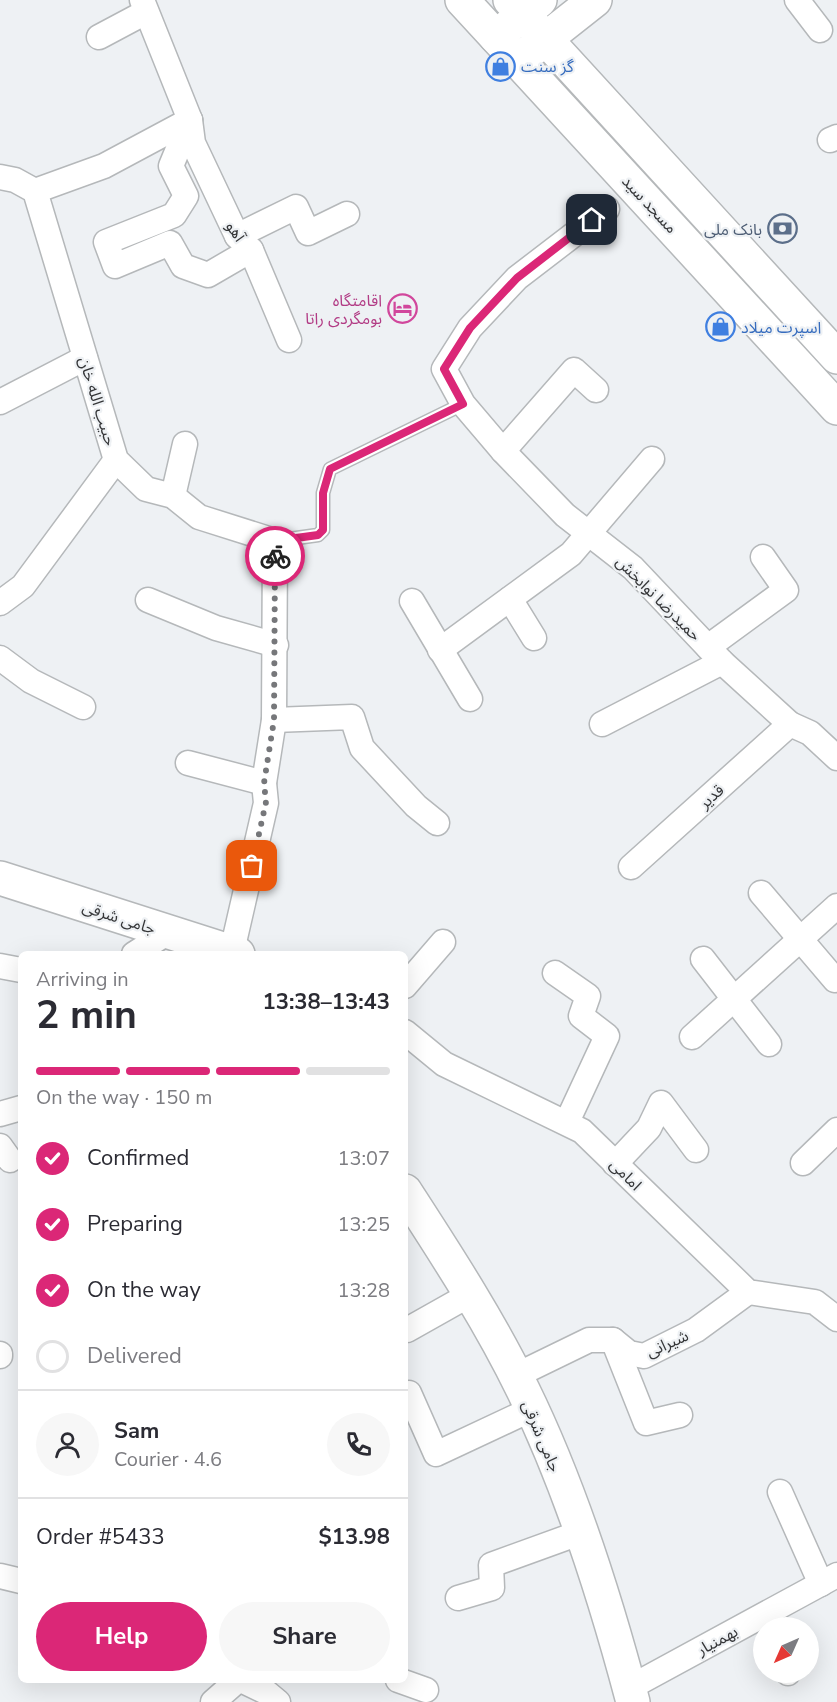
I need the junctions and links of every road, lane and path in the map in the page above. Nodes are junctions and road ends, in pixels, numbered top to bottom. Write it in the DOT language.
graph roads {
  1 [pos="462,0"];
  2 [pos="595,0"];
  3 [pos="797,0"];
  4 [pos="524,5"];
  5 [pos="144,6"];
  6 [pos="820,30"];
  7 [pos="99,37"];
  8 [pos="496,37"];
  9 [pos="545,39"];
  10 [pos="519,60"];
  11 [pos="190,120"];
  12 [pos="16,182"];
  13 [pos="607,209"];
  14 [pos="347,214"];
  15 [pos="244,243"];
  16 [pos="289,340"];
  17 [pos="837,357"];
  18 [pos="85,358"];
  19 [pos="596,390"];
  20 [pos="0,402"];
  21 [pos="463,404"];
  22 [pos="837,408"];
  23 [pos="185,444"];
  24 [pos="502,451"];
  25 [pos="652,459"];
  26 [pos="116,460"];
  27 [pos="173,496"];
  28 [pos="590,534"];
  29 [pos="274,541"];
  30 [pos="763,557"];
  31 [pos="1,599"];
  32 [pos="510,599"];
  33 [pos="148,600"];
  34 [pos="412,601"];
  35 [pos="534,638"];
  36 [pos="276,645"];
  37 [pos="440,650"];
  38 [pos="715,655"];
  39 [pos="0,658"];
  40 [pos="470,699"];
  41 [pos="83,707"];
  42 [pos="274,720"];
  43 [pos="602,724"];
  44 [pos="790,724"];
  45 [pos="837,758"];
  46 [pos="188,764"];
  47 [pos="264,783"];
  48 [pos="437,823"];
  49 [pos="631,867"];
  50 [pos="0,878"];
  51 [pos="761,893"];
  52 [pos="837,906"];
  53 [pos="167,933"];
  54 [pos="801,939"];
  55 [pos="443,942"];
  56 [pos="139,951"];
  57 [pos="231,951"];
  58 [pos="235,951"];
  59 [pos="703,959"];
  60 [pos="0,966"];
  61 [pos="18,969"];
  62 [pos="555,973"];
  63 [pos="835,980"];
  64 [pos="408,983"];
  65 [pos="734,998"];
  66 [pos="408,1034"];
  67 [pos="692,1037"];
  68 [pos="769,1044"];
  69 [pos="18,1109"];
  70 [pos="0,1114"];
  71 [pos="567,1122"];
  72 [pos="837,1130"];
  73 [pos="696,1150"];
  74 [pos="803,1163"];
  75 [pos="615,1164"];
  76 [pos="408,1196"];
  77 [pos="748,1292"];
  78 [pos="471,1294"];
  79 [pos="837,1319"];
  80 [pos="408,1329"];
  81 [pos="613,1340"];
  82 [pos="515,1376"];
  83 [pos="409,1393"];
  84 [pos="531,1409"];
  85 [pos="680,1415"];
  86 [pos="780,1492"];
  87 [pos="582,1532"];
  88 [pos="0,1576"];
  89 [pos="829,1579"];
  90 [pos="18,1580"];
  91 [pos="458,1598"];
  92 [pos="772,1617"];
  93 [pos="753,1629"];
  94 [pos="235,1683"];
  95 [pos="249,1683"];
  96 [pos="406,1683"];
  97 [pos="426,1690"];
  98 [pos="276,1691"];
  99 [pos="631,1695"];
  100 [pos="213,1702"];
  1 -- 8 [label="main road, مسجد سید"];
  2 -- 9 [label="main road"];
  3 -- 6 [label="street"];
  4 -- 8 [label="main road"];
  4 -- 9 [label="main road, مسجد سید"];
  5 -- 7 [label="street"];
  5 -- 11 [label="street, آهو"];
  8 -- 10 [label="main road, مسجد سید"];
  9 -- 10 [label="main road"];
  9 -- 17 [label="main road, مسجد سید"];
  10 -- 22 [label="main road, مسجد سید"];
  11 -- 12 [label="street"];
  11 -- 15 [label="street, آهو"];
  11 -- 15 [label="street"];
  12 -- 18 [label="street, حبیب الله خان"];
  13 -- 21 [label="street, حمیدرضا نوابخش"];
  14 -- 15 [label="street"];
  15 -- 16 [label="street, آهو"];
  18 -- 20 [label="street"];
  18 -- 26 [label="street, حبیب الله خان"];
  19 -- 24 [label="street"];
  21 -- 24 [label="street, حمیدرضا نوابخش"];
  21 -- 29 [label="lane"];
  23 -- 27 [label="street"];
  24 -- 28 [label="street, حمیدرضا نوابخش"];
  25 -- 28 [label="street"];
  26 -- 27 [label="street, حبیب الله خان"];
  26 -- 31 [label="street"];
  27 -- 29 [label="street, حبیب الله خان"];
  28 -- 32 [label="street"];
  28 -- 38 [label="street, حمیدرضا نوابخش"];
  29 -- 36 [label="street"];
  30 -- 38 [label="street"];
  32 -- 35 [label="street"];
  32 -- 37 [label="street"];
  33 -- 36 [label="street"];
  34 -- 37 [label="street"];
  36 -- 42 [label="street"];
  37 -- 40 [label="street"];
  38 -- 43 [label="street"];
  38 -- 44 [label="street, حمیدرضا نوابخش"];
  39 -- 41 [label="street"];
  42 -- 47 [label="street"];
  42 -- 48 [label="street"];
  44 -- 45 [label="street, حمیدرضا نوابخش"];
  44 -- 49 [label="street, قدیر"];
  46 -- 47 [label="street"];
  47 -- 58 [label="street"];
  50 -- 53 [label="main road, جامی شرقی"];
  51 -- 54 [label="street"];
  52 -- 54 [label="street"];
  53 -- 56 [label="street"];
  53 -- 57 [label="main road, جامی شرقی"];
  54 -- 63 [label="street"];
  54 -- 65 [label="street"];
  55 -- 64 [label="street"];
  59 -- 65 [label="street"];
  60 -- 61 [label="street"];
  62 -- 71 [label="street"];
  65 -- 67 [label="street"];
  65 -- 68 [label="street"];
  66 -- 71 [label="street, امامی"];
  69 -- 70 [label="street"];
  71 -- 75 [label="street, امامی"];
  72 -- 74 [label="street"];
  73 -- 75 [label="street"];
  75 -- 77 [label="street, امامی"];
  76 -- 78 [label="main road, جامی شرقی"];
  77 -- 79 [label="street"];
  77 -- 81 [label="street, شیرانی"];
  78 -- 80 [label="street"];
  78 -- 82 [label="main road, جامی شرقی"];
  81 -- 82 [label="street"];
  81 -- 85 [label="street"];
  82 -- 84 [label="main road, جامی شرقی"];
  83 -- 84 [label="street"];
  84 -- 87 [label="main road, جامی شرقی"];
  86 -- 89 [label="street"];
  87 -- 91 [label="street"];
  87 -- 99 [label="main road, جامی شرقی"];
  88 -- 90 [label="street"];
  89 -- 92 [label="street, بهمنیار"];
  93 -- 99 [label="street, بهمنیار"];
  94 -- 100 [label="street"];
  95 -- 98 [label="street"];
  96 -- 97 [label="street"];
}
